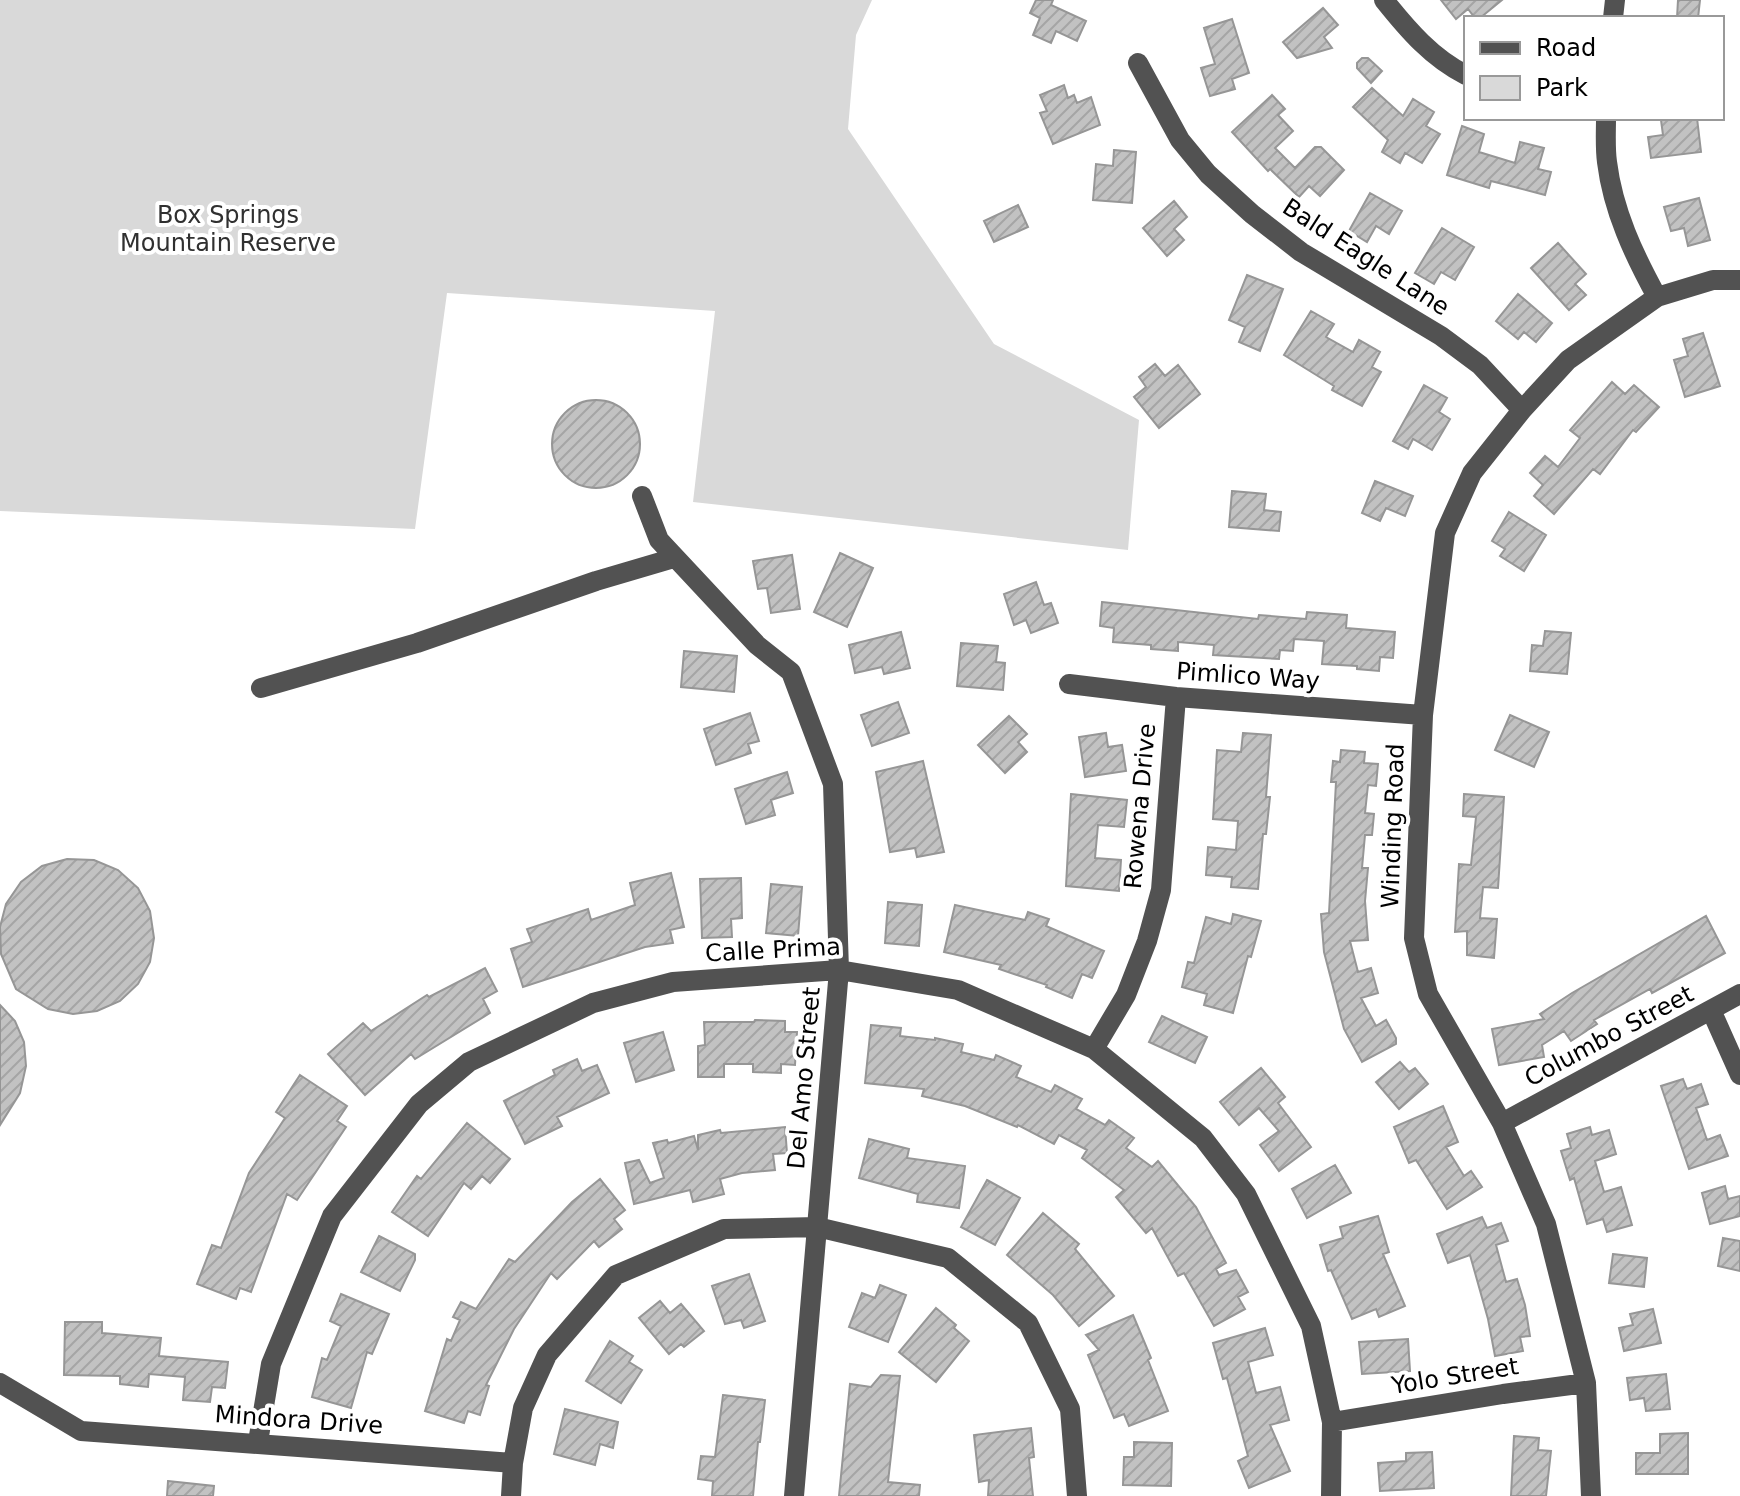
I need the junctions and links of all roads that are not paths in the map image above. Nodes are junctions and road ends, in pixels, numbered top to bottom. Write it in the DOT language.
graph roads {
  1 [pos="1384,0"];
  2 [pos="1138,63"];
  3 [pos="1464,74"];
  4 [pos="1606,120"];
  5 [pos="1740,280"];
  6 [pos="1657,297"];
  7 [pos="1522,410"];
  8 [pos="642,496"];
  9 [pos="674,558"];
  10 [pos="1069,684"];
  11 [pos="261,688"];
  12 [pos="1176,697"];
  13 [pos="1423,715"];
  14 [pos="839,970"];
  15 [pos="1740,994"];
  16 [pos="1711,1010"];
  17 [pos="1094,1049"];
  18 [pos="1740,1075"];
  19 [pos="1502,1123"];
  20 [pos="817,1227"];
  21 [pos="0,1383"];
  22 [pos="1586,1383"];
  23 [pos="1332,1422"];
  24 [pos="258,1442"];
  25 [pos="513,1463"];
  26 [pos="511,1496"];
  27 [pos="794,1496"];
  28 [pos="1077,1496"];
  29 [pos="1331,1496"];
  30 [pos="1591,1496"];
  1 -- 3 [label="street"];
  2 -- 7 [label="street, Bald Eagle Lane"];
  4 -- 6 [label="street"];
  5 -- 6 [label="street, Winding Road"];
  6 -- 7 [label="street, Winding Road"];
  7 -- 13 [label="street, Winding Road"];
  8 -- 9 [label="street"];
  9 -- 11 [label="street"];
  9 -- 14 [label="street, Del Amo Street"];
  10 -- 12 [label="street, Pimlico Way"];
  12 -- 13 [label="street, Pimlico Way"];
  12 -- 17 [label="street, Rowena Drive"];
  13 -- 19 [label="street, Winding Road"];
  14 -- 17 [label="street, Calle Prima"];
  14 -- 20 [label="street, Del Amo Street"];
  14 -- 24 [label="street, Calle Prima"];
  15 -- 16 [label="street, Columbo Street"];
  16 -- 18 [label="street"];
  16 -- 19 [label="street, Columbo Street"];
  17 -- 23 [label="street, Calle Prima"];
  19 -- 22 [label="street, Winding Road"];
  20 -- 25 [label="street"];
  20 -- 27 [label="street, Del Amo Street"];
  20 -- 28 [label="street"];
  21 -- 24 [label="street, Mindora Drive"];
  22 -- 23 [label="street, Yolo Street"];
  22 -- 30 [label="street, Winding Road"];
  23 -- 29 [label="street, Calle Prima"];
  24 -- 25 [label="street, Mindora Drive"];
  25 -- 26 [label="street"];
}
